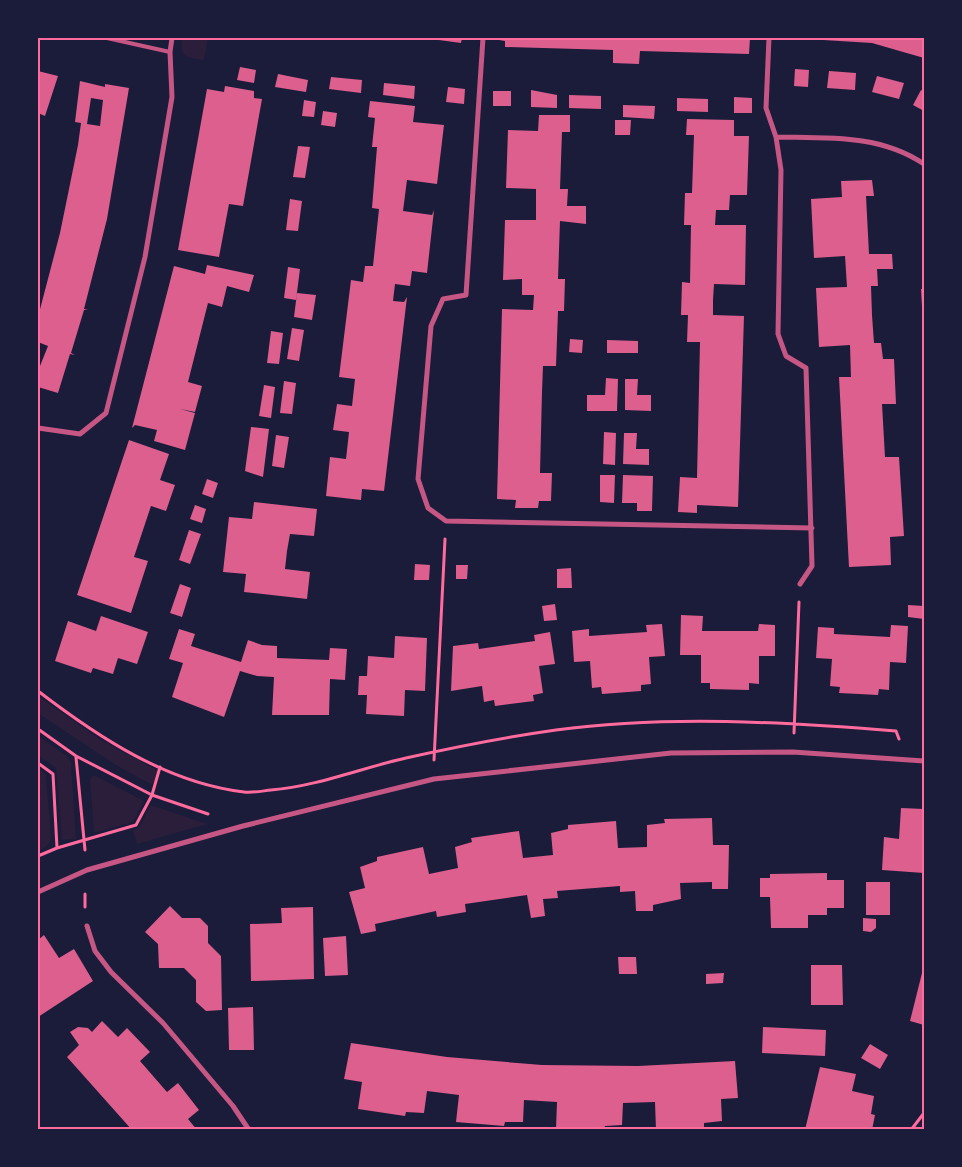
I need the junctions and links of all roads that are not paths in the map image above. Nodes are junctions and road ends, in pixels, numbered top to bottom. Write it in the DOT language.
graph roads {
  1 [pos="107,38"];
  2 [pos="172,38"];
  3 [pos="483,38"];
  4 [pos="769,38"];
  5 [pos="170,52"];
  6 [pos="776,137"];
  7 [pos="924,164"];
  8 [pos="38,428"];
  9 [pos="812,528"];
  10 [pos="800,584"];
  11 [pos="924,761"];
  12 [pos="38,892"];
  13 [pos="86,926"];
  14 [pos="249,1130"];
  1 -- 5 [label="lane"];
  2 -- 5 [label="street"];
  3 -- 9 [label="street"];
  4 -- 6 [label="street"];
  5 -- 8 [label="street"];
  6 -- 7 [label="street"];
  6 -- 9 [label="street"];
  9 -- 10 [label="street"];
  11 -- 12 [label="street"];
  13 -- 14 [label="street"];
}
